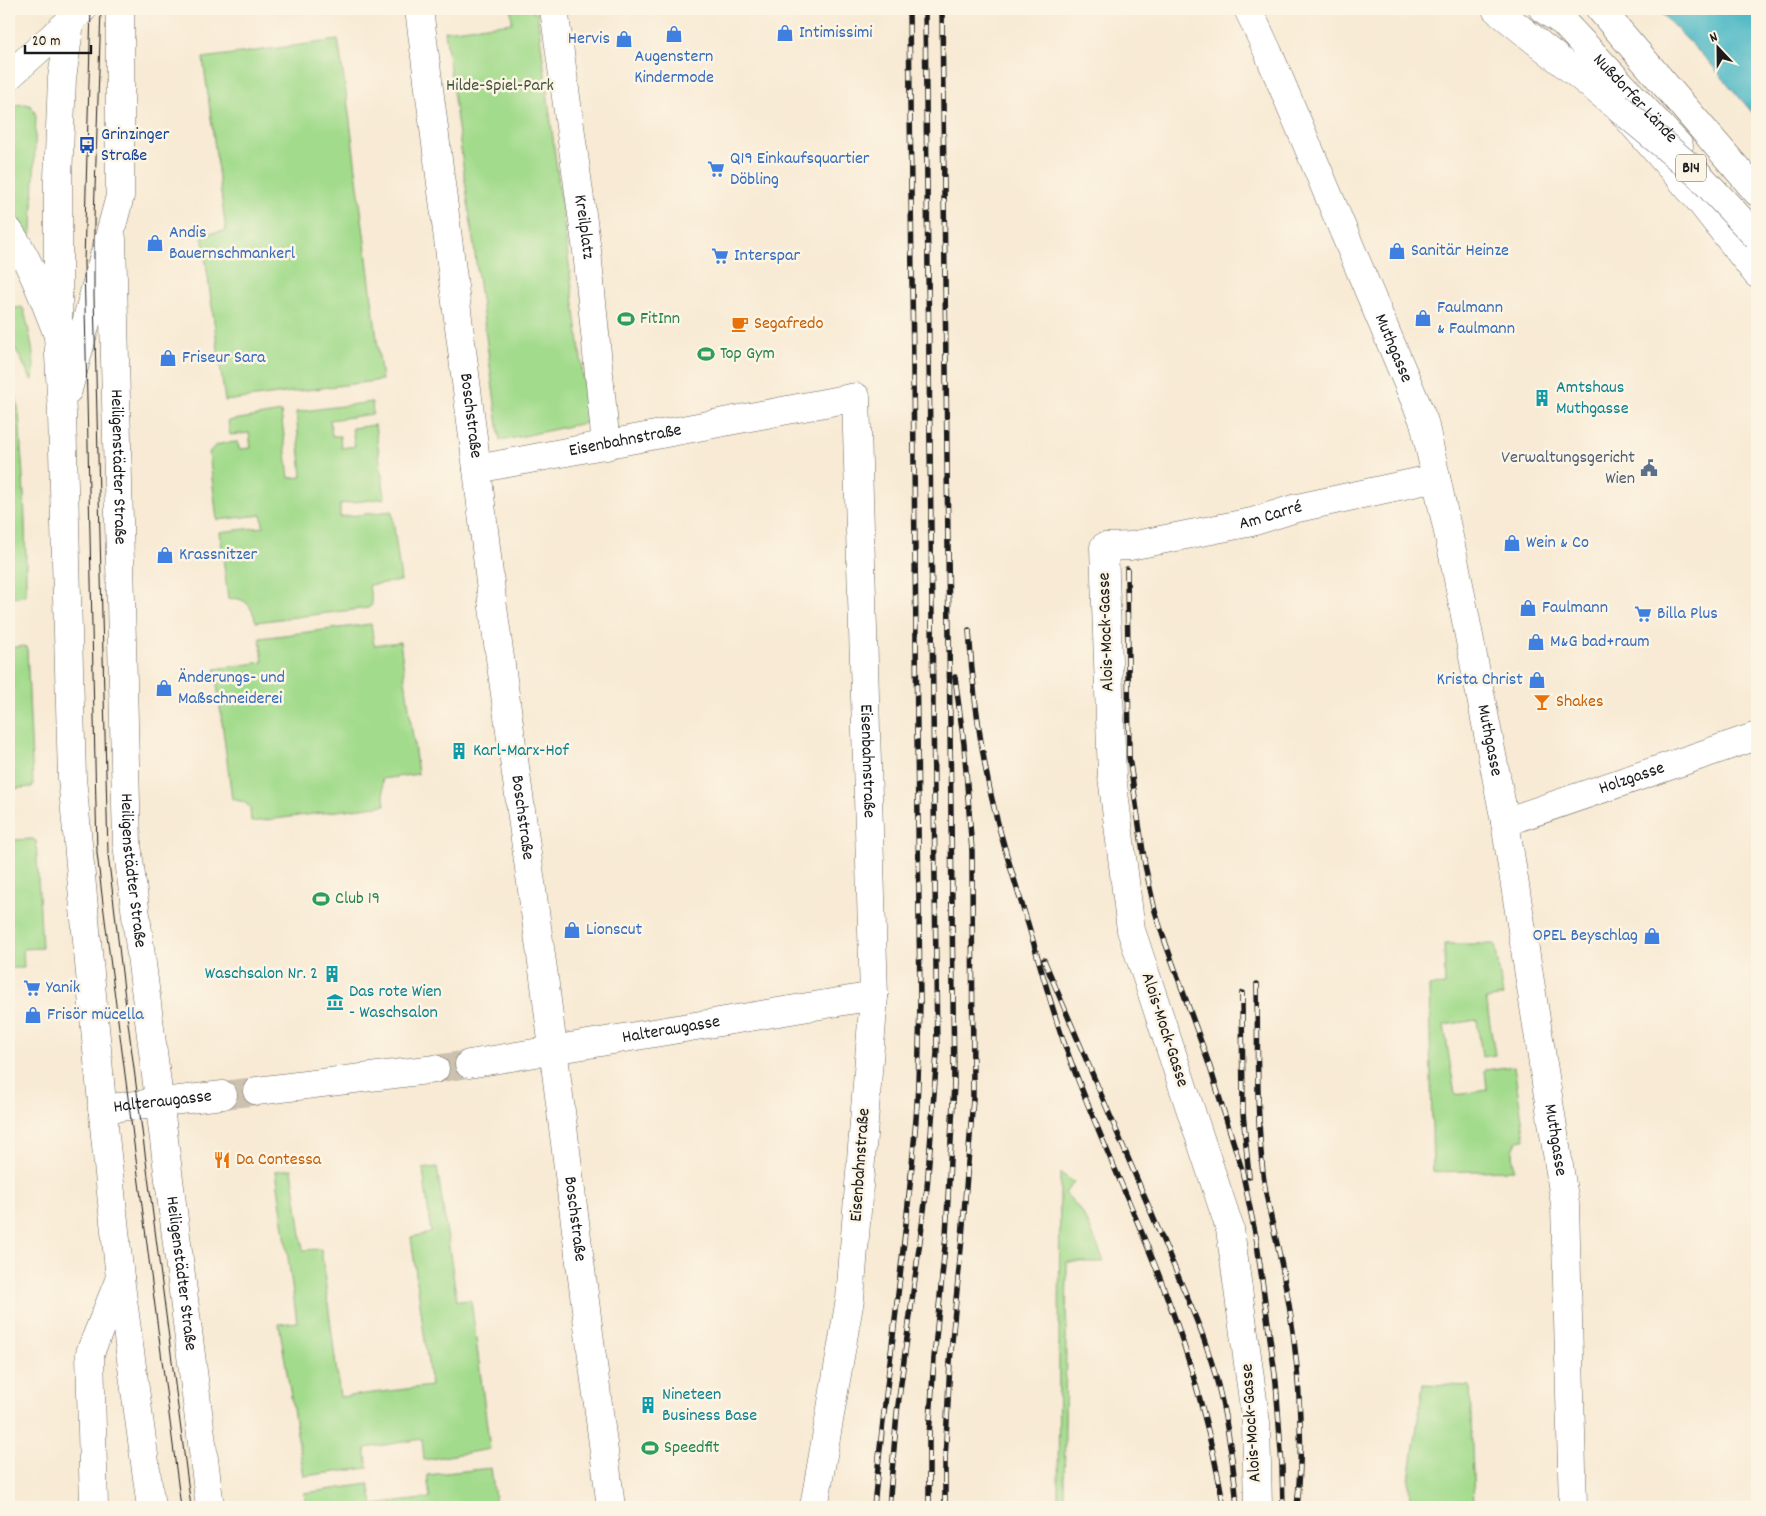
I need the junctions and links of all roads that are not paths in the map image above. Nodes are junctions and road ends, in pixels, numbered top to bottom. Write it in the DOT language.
graph roads {
  1 [pos="120,9"];
  2 [pos="419,9"];
  3 [pos="554,9"];
  4 [pos="1248,9"];
  5 [pos="1496,9"];
  6 [pos="1543,9"];
  7 [pos="1600,9"];
  8 [pos="75,13"];
  9 [pos="9,76"];
  10 [pos="1618,107"];
  11 [pos="1757,192"];
  12 [pos="111,229"];
  13 [pos="9,231"];
  14 [pos="1757,237"];
  15 [pos="1757,242"];
  16 [pos="1757,274"];
  17 [pos="58,335"];
  18 [pos="62,414"];
  19 [pos="606,446"];
  20 [pos="477,469"];
  21 [pos="1436,478"];
  22 [pos="1104,547"];
  23 [pos="1757,736"];
  24 [pos="1505,822"];
  25 [pos="874,996"];
  26 [pos="553,1051"];
  27 [pos="469,1064"];
  28 [pos="435,1070"];
  29 [pos="256,1091"];
  30 [pos="223,1095"];
  31 [pos="158,1103"];
  32 [pos="102,1109"];
  33 [pos="120,1278"];
  34 [pos="94,1507"];
  35 [pos="151,1507"];
  36 [pos="210,1507"];
  37 [pos="611,1507"];
  38 [pos="814,1507"];
  39 [pos="1258,1507"];
  40 [pos="1573,1507"];
  1 -- 12 [label="main road, Heiligenstädter Straße"];
  2 -- 20 [label="main road, Boschstraße"];
  3 -- 19 [label="main road, Kreilplatz"];
  4 -- 21 [label="main road, Muthgasse"];
  5 -- 10 [label="main road, B14"];
  6 -- 15 [label="main road, Nußdorfer Lände"];
  7 -- 11 [label="main road"];
  8 -- 9 [label="main road"];
  8 -- 17 [label="main road, Heiligenstädter Straße"];
  10 -- 14 [label="main road, B14, bridge"];
  10 -- 16 [label="main road, bridge"];
  12 -- 18 [label="main road, Heiligenstädter Straße"];
  12 -- 31 [label="main road, Heiligenstädter Straße"];
  13 -- 17 [label="main road"];
  17 -- 18 [label="main road, Heiligenstädter Straße"];
  18 -- 32 [label="main road, Heiligenstädter Straße"];
  19 -- 20 [label="main road, Eisenbahnstraße"];
  19 -- 25 [label="main road, Eisenbahnstraße"];
  20 -- 26 [label="main road, Boschstraße"];
  21 -- 22 [label="main road, Am Carré"];
  21 -- 24 [label="main road, Muthgasse"];
  22 -- 39 [label="main road, Alois-Mock-Gasse"];
  23 -- 24 [label="main road, Holzgasse"];
  24 -- 40 [label="main road, Muthgasse"];
  25 -- 26 [label="main road, Halteraugasse"];
  25 -- 38 [label="main road, Eisenbahnstraße"];
  26 -- 27 [label="main road, Halteraugasse"];
  26 -- 37 [label="main road, Boschstraße"];
  28 -- 29 [label="main road"];
  30 -- 31 [label="main road, Halteraugasse"];
  31 -- 32 [label="main road, Halteraugasse"];
  31 -- 36 [label="main road, Heiligenstädter Straße"];
  32 -- 33 [label="main road, Heiligenstädter Straße"];
  33 -- 34 [label="main road, Heiligenstädter Straße"];
  33 -- 35 [label="main road, Heiligenstädter Straße"];
}
